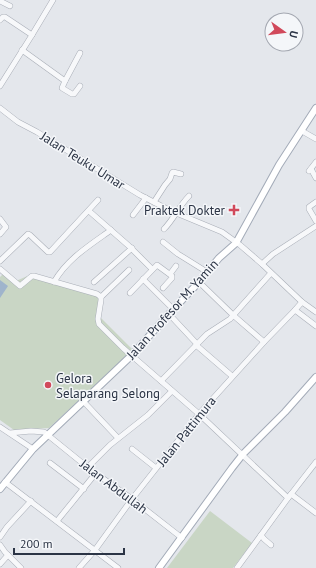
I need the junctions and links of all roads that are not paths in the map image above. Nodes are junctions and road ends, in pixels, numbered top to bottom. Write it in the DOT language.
graph roads {
  1 [pos="53,0"];
  2 [pos="0,1"];
  3 [pos="10,6"];
  4 [pos="0,20"];
  5 [pos="32,35"];
  6 [pos="22,50"];
  7 [pos="80,53"];
  8 [pos="65,81"];
  9 [pos="0,86"];
  10 [pos="80,86"];
  11 [pos="0,108"];
  12 [pos="316,108"];
  13 [pos="302,131"];
  14 [pos="316,139"];
  15 [pos="316,162"];
  16 [pos="181,174"];
  17 [pos="316,178"];
  18 [pos="189,196"];
  19 [pos="146,198"];
  20 [pos="98,200"];
  21 [pos="154,202"];
  22 [pos="316,202"];
  23 [pos="89,211"];
  24 [pos="176,213"];
  25 [pos="133,215"];
  26 [pos="0,219"];
  27 [pos="316,220"];
  28 [pos="316,226"];
  29 [pos="164,229"];
  30 [pos="111,230"];
  31 [pos="0,234"];
  32 [pos="163,242"];
  33 [pos="236,243"];
  34 [pos="132,248"];
  35 [pos="0,261"];
  36 [pos="262,264"];
  37 [pos="176,266"];
  38 [pos="152,269"];
  39 [pos="129,270"];
  40 [pos="1,272"];
  41 [pos="207,272"];
  42 [pos="271,273"];
  43 [pos="170,274"];
  44 [pos="143,279"];
  45 [pos="54,282"];
  46 [pos="94,282"];
  47 [pos="199,282"];
  48 [pos="163,288"];
  49 [pos="130,292"];
  50 [pos="101,297"];
  51 [pos="302,302"];
  52 [pos="296,310"];
  53 [pos="171,311"];
  54 [pos="316,312"];
  55 [pos="233,315"];
  56 [pos="316,326"];
  57 [pos="264,342"];
  58 [pos="197,345"];
  59 [pos="132,355"];
  60 [pos="232,376"];
  61 [pos="316,377"];
  62 [pos="161,381"];
  63 [pos="172,391"];
  64 [pos="83,401"];
  65 [pos="199,414"];
  66 [pos="0,427"];
  67 [pos="10,433"];
  68 [pos="47,435"];
  69 [pos="118,438"];
  70 [pos="33,448"];
  71 [pos="132,449"];
  72 [pos="243,454"];
  73 [pos="316,462"];
  74 [pos="50,464"];
  75 [pos="88,467"];
  76 [pos="156,468"];
  77 [pos="96,473"];
  78 [pos="5,482"];
  79 [pos="0,489"];
  80 [pos="84,489"];
  81 [pos="290,496"];
  82 [pos="132,499"];
  83 [pos="31,501"];
  84 [pos="316,513"];
  85 [pos="57,521"];
  86 [pos="261,535"];
  87 [pos="0,537"];
  88 [pos="182,538"];
  89 [pos="0,545"];
  90 [pos="271,545"];
  91 [pos="95,550"];
  92 [pos="8,555"];
  93 [pos="0,564"];
  94 [pos="21,568"];
  95 [pos="79,568"];
  96 [pos="118,568"];
  97 [pos="159,568"];
  98 [pos="237,568"];
  1 -- 5 [label="street"];
  2 -- 3 [label="street"];
  4 -- 5 [label="street"];
  5 -- 6 [label="street"];
  6 -- 8 [label="street"];
  6 -- 9 [label="street"];
  7 -- 8 [label="street"];
  8 -- 10 [label="street"];
  11 -- 19 [label="street, Jalan Teuku Umar"];
  12 -- 13 [label="main road, Jalan Profesor M. Yamin"];
  13 -- 14 [label="street"];
  13 -- 33 [label="main road, Jalan Profesor M. Yamin"];
  15 -- 17 [label="street"];
  16 -- 21 [label="street"];
  18 -- 24 [label="street"];
  19 -- 21 [label="street, Jalan Teuku Umar"];
  19 -- 25 [label="street"];
  20 -- 23 [label="street"];
  21 -- 24 [label="street, Jalan Teuku Umar"];
  22 -- 27 [label="street"];
  23 -- 30 [label="street"];
  23 -- 35 [label="street"];
  24 -- 29 [label="street"];
  24 -- 33 [label="street, Jalan Teuku Umar"];
  26 -- 31 [label="street"];
  28 -- 36 [label="street"];
  30 -- 34 [label="street"];
  30 -- 45 [label="street"];
  32 -- 41 [label="street"];
  33 -- 36 [label="street, Jalan Teuku Umar"];
  33 -- 41 [label="main road, Jalan Profesor M. Yamin"];
  34 -- 38 [label="street"];
  34 -- 46 [label="street"];
  36 -- 42 [label="street, Jalan Teuku Umar"];
  37 -- 43 [label="street"];
  38 -- 43 [label="street"];
  38 -- 44 [label="street"];
  39 -- 50 [label="street"];
  40 -- 45 [label="street"];
  41 -- 47 [label="main road, Jalan Profesor M. Yamin"];
  42 -- 51 [label="street, Jalan Teuku Umar"];
  42 -- 55 [label="street"];
  43 -- 48 [label="street"];
  44 -- 49 [label="street"];
  44 -- 53 [label="street"];
  45 -- 50 [label="street"];
  47 -- 53 [label="main road, Jalan Profesor M. Yamin"];
  47 -- 55 [label="street"];
  50 -- 59 [label="street"];
  51 -- 52 [label="street, Jalan Pattimura"];
  51 -- 54 [label="street, Jalan Teuku Umar"];
  52 -- 56 [label="street"];
  52 -- 57 [label="street, Jalan Pattimura"];
  53 -- 58 [label="street"];
  53 -- 59 [label="main road, Jalan Profesor M. Yamin"];
  55 -- 57 [label="street"];
  55 -- 58 [label="street"];
  57 -- 60 [label="street, Jalan Pattimura"];
  58 -- 60 [label="street"];
  58 -- 62 [label="street"];
  59 -- 62 [label="street"];
  59 -- 64 [label="main road, Jalan Profesor M. Yamin"];
  60 -- 65 [label="street, Jalan Pattimura"];
  61 -- 72 [label="main road"];
  62 -- 63 [label="street"];
  63 -- 65 [label="street"];
  63 -- 69 [label="street"];
  64 -- 68 [label="main road, Jalan Profesor M. Yamin"];
  64 -- 69 [label="street"];
  65 -- 72 [label="street"];
  65 -- 76 [label="street, Jalan Pattimura"];
  66 -- 67 [label="street"];
  67 -- 68 [label="street"];
  67 -- 70 [label="street"];
  68 -- 70 [label="main road, Jalan Profesor M. Yamin"];
  68 -- 75 [label="street, Jalan Abdullah"];
  69 -- 75 [label="street"];
  70 -- 78 [label="main road, Jalan Profesor M. Yamin"];
  71 -- 76 [label="street"];
  72 -- 81 [label="street"];
  72 -- 88 [label="main road"];
  73 -- 81 [label="street"];
  74 -- 80 [label="street"];
  75 -- 77 [label="street, Jalan Abdullah"];
  76 -- 82 [label="street, Jalan Pattimura"];
  77 -- 80 [label="street"];
  77 -- 82 [label="street, Jalan Abdullah"];
  78 -- 79 [label="main road, Jalan Profesor M. Yamin"];
  78 -- 83 [label="street"];
  80 -- 85 [label="street"];
  81 -- 84 [label="street"];
  81 -- 86 [label="street"];
  82 -- 88 [label="street, Jalan Abdullah"];
  82 -- 91 [label="street, Jalan Pattimura"];
  83 -- 85 [label="street"];
  83 -- 87 [label="street"];
  85 -- 91 [label="street"];
  86 -- 90 [label="street"];
  86 -- 98 [label="street"];
  88 -- 97 [label="main road"];
  89 -- 92 [label="street"];
  91 -- 95 [label="street, Jalan Pattimura"];
  91 -- 96 [label="street"];
  92 -- 93 [label="street"];
  92 -- 94 [label="street"];
}
